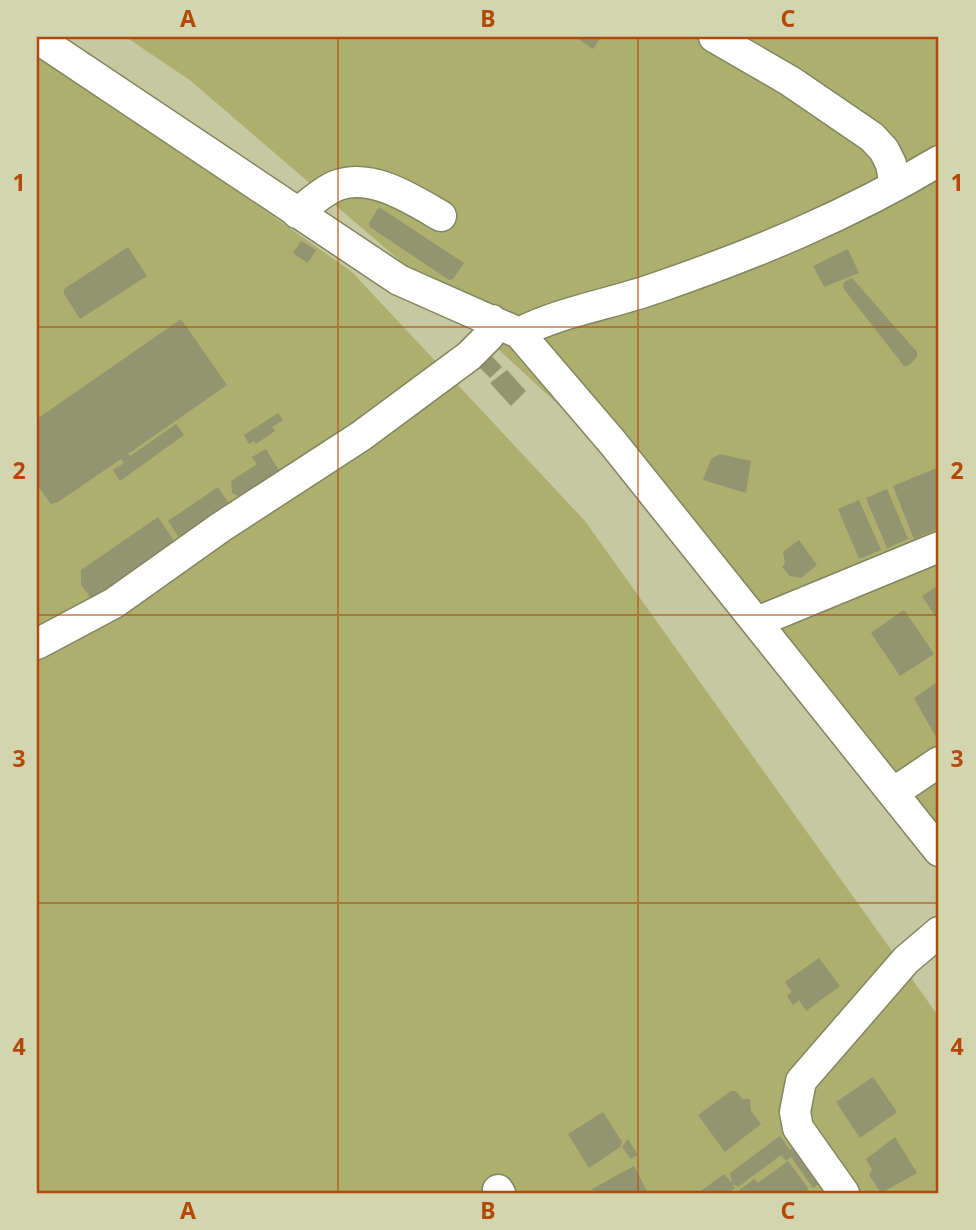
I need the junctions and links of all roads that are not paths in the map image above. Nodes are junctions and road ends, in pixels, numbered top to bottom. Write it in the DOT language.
graph roads {
  1 [pos="714,37"];
  2 [pos="37,38"];
  3 [pos="939,161"];
  4 [pos="895,186"];
  5 [pos="298,213"];
  6 [pos="441,216"];
  7 [pos="492,320"];
  8 [pos="519,333"];
  9 [pos="939,547"];
  10 [pos="757,622"];
  11 [pos="37,644"];
  12 [pos="939,762"];
  13 [pos="893,793"];
  14 [pos="939,851"];
  15 [pos="939,932"];
  16 [pos="844,1193"];
  1 -- 4 [label="street"];
  2 -- 5 [label="street"];
  3 -- 4 [label="street"];
  4 -- 8 [label="street"];
  5 -- 6 [label="street"];
  5 -- 7 [label="street"];
  7 -- 8 [label="street"];
  7 -- 11 [label="street"];
  8 -- 10 [label="street"];
  9 -- 10 [label="street"];
  10 -- 13 [label="street"];
  12 -- 13 [label="street"];
  13 -- 14 [label="street"];
  15 -- 16 [label="street"];
}
